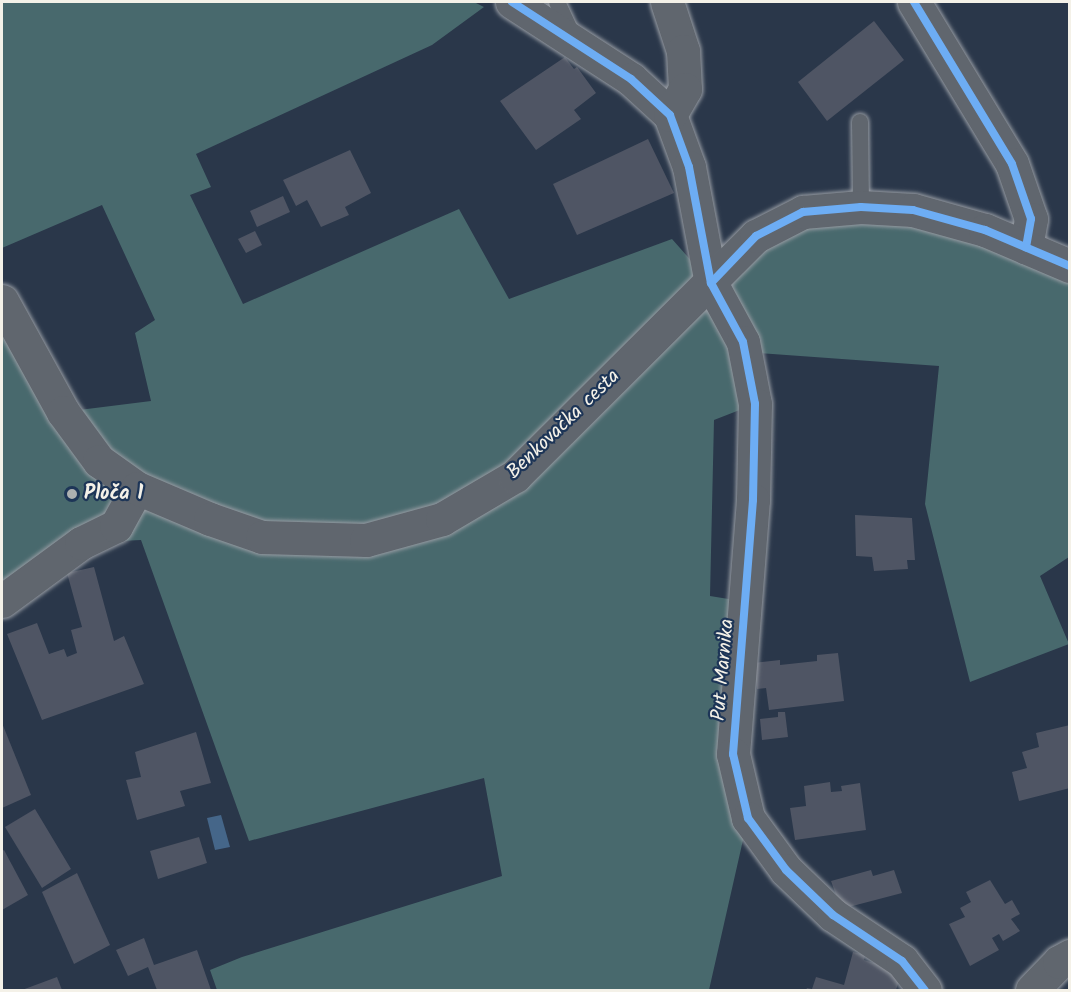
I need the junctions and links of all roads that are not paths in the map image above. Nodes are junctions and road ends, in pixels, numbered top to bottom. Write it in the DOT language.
graph roads {
  1 [pos="512,2"];
  2 [pos="557,2"];
  3 [pos="667,2"];
  4 [pos="914,2"];
  5 [pos="575,42"];
  6 [pos="670,115"];
  7 [pos="860,122"];
  8 [pos="861,207"];
  9 [pos="1026,248"];
  10 [pos="1070,267"];
  11 [pos="711,283"];
  12 [pos="2,301"];
  13 [pos="137,488"];
  14 [pos="2,601"];
  15 [pos="1070,956"];
  16 [pos="925,990"];
  17 [pos="1032,990"];
  1 -- 5 [label="street"];
  2 -- 5 [label="lane"];
  3 -- 6 [label="street"];
  4 -- 9 [label="street"];
  5 -- 6 [label="street"];
  6 -- 11 [label="street, Put Marnika"];
  7 -- 8 [label="lane"];
  8 -- 9 [label="street, Benkovačka cesta"];
  8 -- 11 [label="street, Benkovačka cesta"];
  9 -- 10 [label="street, Benkovačka cesta"];
  11 -- 13 [label="street, Benkovačka cesta"];
  11 -- 16 [label="street, Put Marnika"];
  12 -- 13 [label="street, Benkovačka cesta"];
  13 -- 14 [label="street"];
  15 -- 17 [label="street"];
}
